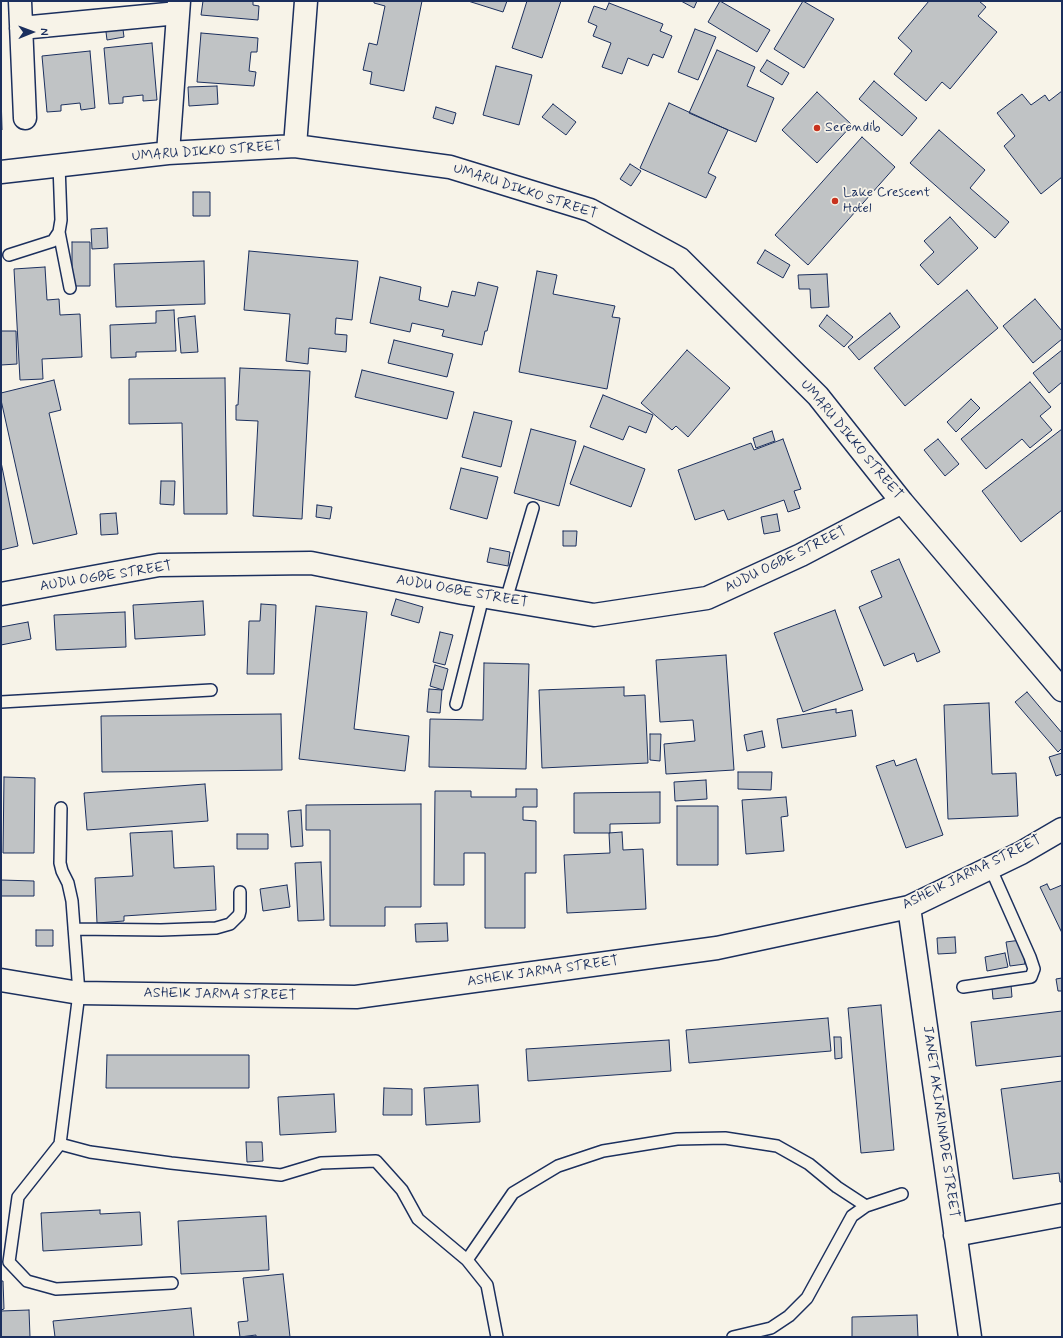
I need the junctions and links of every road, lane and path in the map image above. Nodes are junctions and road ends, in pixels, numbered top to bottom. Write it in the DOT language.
graph roads {
  1 [pos="20,1"];
  2 [pos="306,1"];
  3 [pos="179,7"];
  4 [pos="21,28"];
  5 [pos="25,118"];
  6 [pos="295,146"];
  7 [pos="168,153"];
  8 [pos="59,165"];
  9 [pos="1,172"];
  10 [pos="59,232"];
  11 [pos="9,255"];
  12 [pos="70,288"];
  13 [pos="902,502"];
  14 [pos="533,508"];
  15 [pos="1,594"];
  16 [pos="483,597"];
  17 [pos="506,600"];
  18 [pos="211,690"];
  19 [pos="1062,690"];
  20 [pos="1,702"];
  21 [pos="456,704"];
  22 [pos="61,808"];
  23 [pos="1062,829"];
  24 [pos="990,868"];
  25 [pos="240,892"];
  26 [pos="909,907"];
  27 [pos="74,929"];
  28 [pos="1,980"];
  29 [pos="964,987"];
  30 [pos="79,993"];
  31 [pos="60,1144"];
  32 [pos="902,1194"];
  33 [pos="866,1206"];
  34 [pos="1062,1215"];
  35 [pos="955,1235"];
  36 [pos="467,1260"];
  37 [pos="172,1284"];
  38 [pos="497,1337"];
  39 [pos="733,1337"];
  40 [pos="970,1337"];
  1 -- 4 [label="street"];
  2 -- 6 [label="street"];
  3 -- 4 [label="street"];
  3 -- 7 [label="street"];
  4 -- 5 [label="street"];
  6 -- 7 [label="street, UMARU DIKKO STREET"];
  6 -- 13 [label="street, UMARU DIKKO STREET"];
  7 -- 8 [label="street, UMARU DIKKO STREET"];
  8 -- 9 [label="street, UMARU DIKKO STREET"];
  8 -- 10 [label="lane"];
  10 -- 11 [label="lane"];
  10 -- 12 [label="lane"];
  13 -- 17 [label="street, AUDU OGBE STREET"];
  13 -- 19 [label="street, UMARU DIKKO STREET"];
  14 -- 17 [label="lane"];
  15 -- 16 [label="street, AUDU OGBE STREET"];
  16 -- 17 [label="street, AUDU OGBE STREET"];
  16 -- 21 [label="lane"];
  18 -- 20 [label="lane"];
  22 -- 27 [label="lane"];
  23 -- 24 [label="street, ASHEIK JARMA STREET"];
  24 -- 26 [label="street, ASHEIK JARMA STREET"];
  24 -- 29 [label="lane"];
  25 -- 27 [label="lane"];
  26 -- 30 [label="street, ASHEIK JARMA STREET"];
  26 -- 35 [label="street, JANET AKINRINADE STREET"];
  27 -- 30 [label="lane"];
  28 -- 30 [label="street, ASHEIK JARMA STREET"];
  30 -- 31 [label="lane"];
  31 -- 36 [label="lane"];
  31 -- 37 [label="lane"];
  32 -- 33 [label="lane"];
  33 -- 36 [label="lane"];
  33 -- 39 [label="lane"];
  34 -- 35 [label="street"];
  35 -- 40 [label="street, JANET AKINRINADE STREET"];
  36 -- 38 [label="lane"];
}
